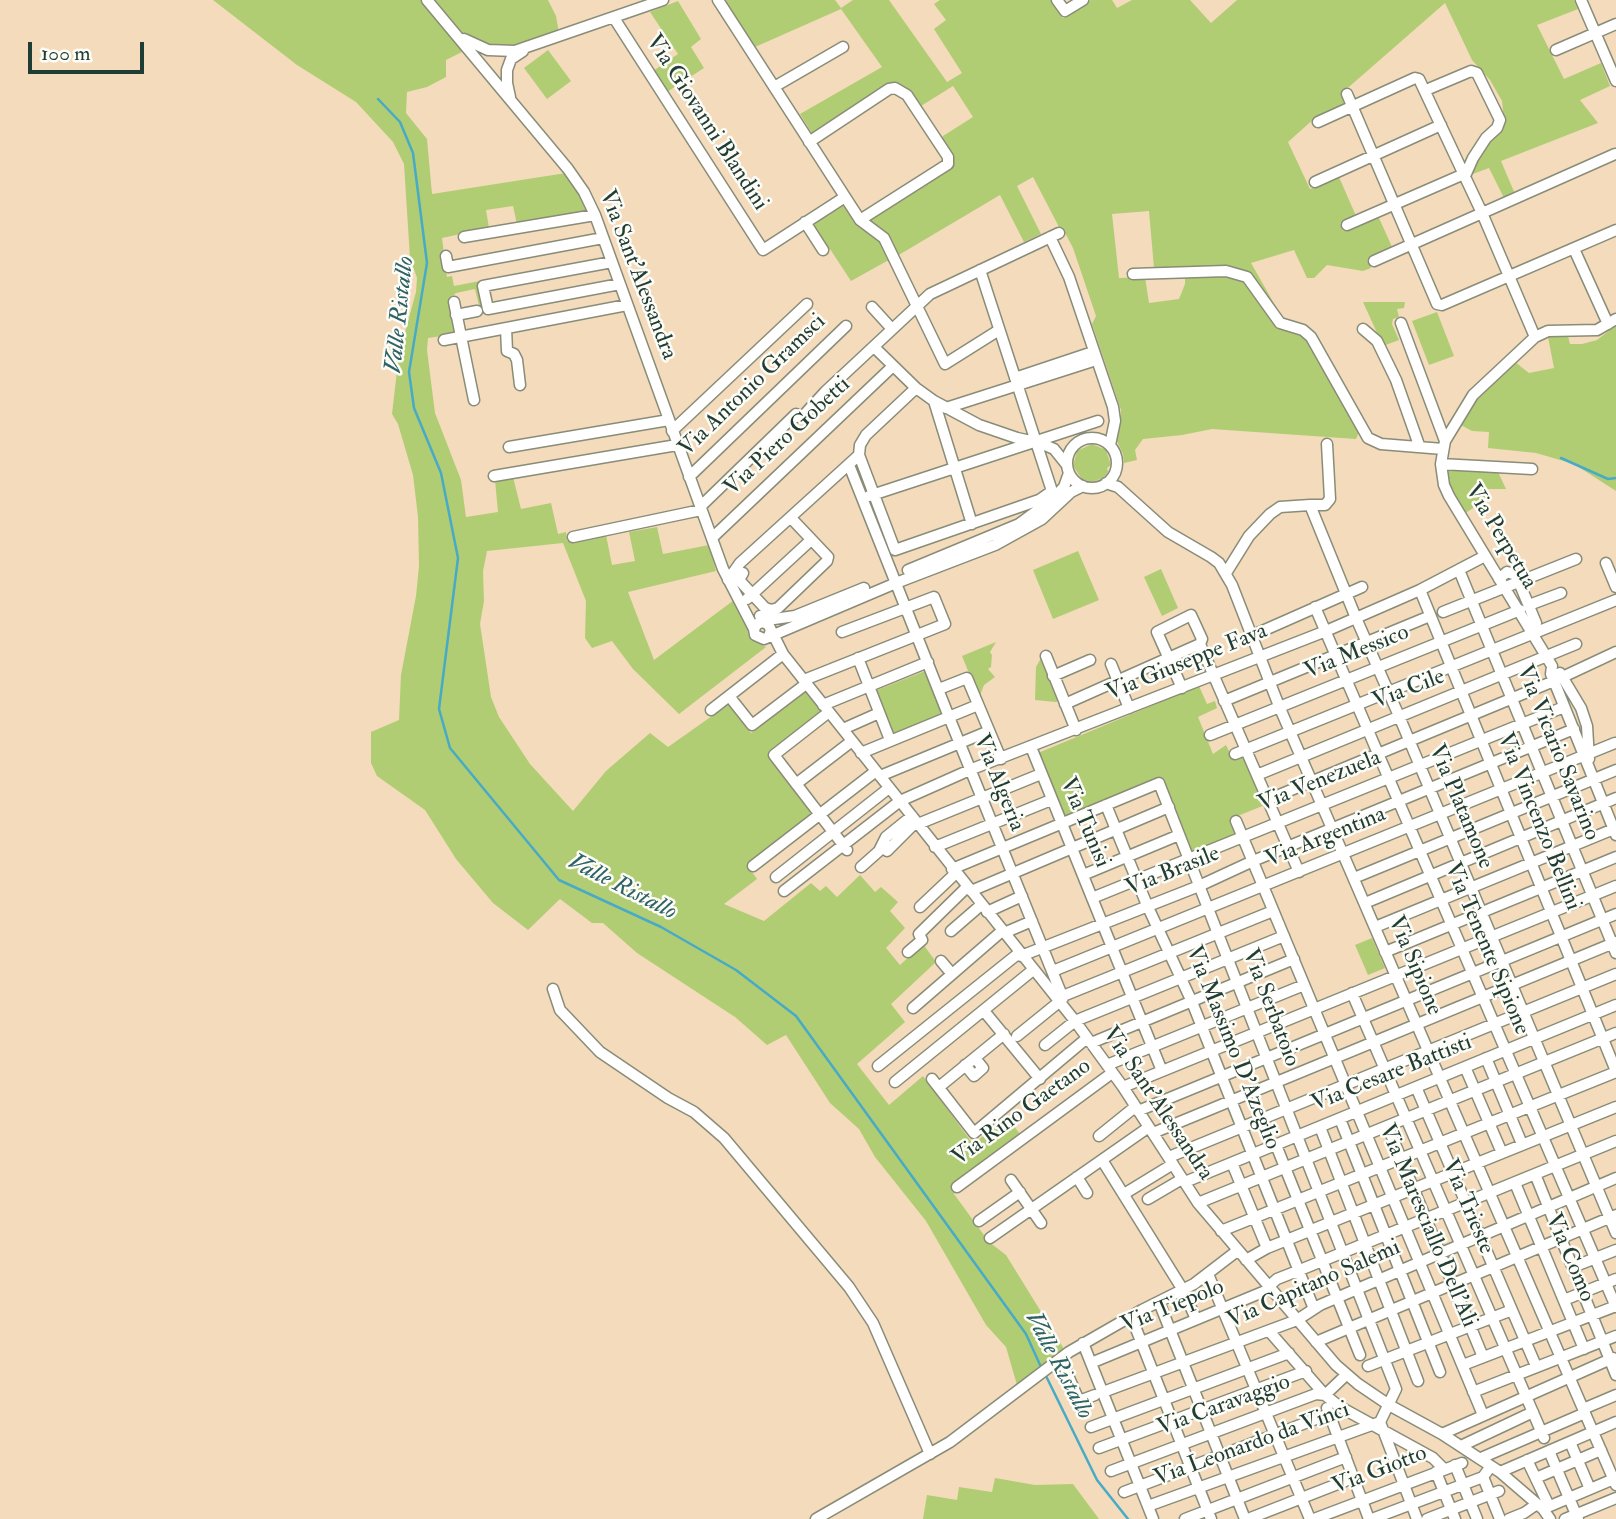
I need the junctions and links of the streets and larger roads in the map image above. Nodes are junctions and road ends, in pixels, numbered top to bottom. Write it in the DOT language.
graph roads {
  1 [pos="427,0"];
  2 [pos="663,0"];
  3 [pos="718,0"];
  4 [pos="1057,0"];
  5 [pos="1083,0"];
  6 [pos="1581,0"];
  7 [pos="614,19"];
  8 [pos="1616,24"];
  9 [pos="1596,33"];
  10 [pos="457,35"];
  11 [pos="532,47"];
  12 [pos="843,47"];
  13 [pos="1556,50"];
  14 [pos="502,51"];
  15 [pos="511,59"];
  16 [pos="485,70"];
  17 [pos="1616,81"];
  18 [pos="774,86"];
  19 [pos="1426,90"];
  20 [pos="1347,94"];
  21 [pos="510,100"];
  22 [pos="1351,107"];
  23 [pos="1318,122"];
  24 [pos="1441,125"];
  25 [pos="809,142"];
  26 [pos="1615,154"];
  27 [pos="1374,156"];
  28 [pos="1464,175"];
  29 [pos="1315,183"];
  30 [pos="845,197"];
  31 [pos="1395,205"];
  32 [pos="1482,214"];
  33 [pos="596,215"];
  34 [pos="860,220"];
  35 [pos="805,222"];
  36 [pos="1347,225"];
  37 [pos="1616,230"];
  38 [pos="464,237"];
  39 [pos="603,238"];
  40 [pos="1412,245"];
  41 [pos="1574,249"];
  42 [pos="823,250"];
  43 [pos="447,261"];
  44 [pos="1374,261"];
  45 [pos="612,262"];
  46 [pos="980,270"];
  47 [pos="1133,274"];
  48 [pos="1510,276"];
  49 [pos="620,284"];
  50 [pos="454,302"];
  51 [pos="807,304"];
  52 [pos="627,305"];
  53 [pos="917,305"];
  54 [pos="872,307"];
  55 [pos="482,310"];
  56 [pos="456,315"];
  57 [pos="1612,321"];
  58 [pos="1401,323"];
  59 [pos="846,326"];
  60 [pos="506,328"];
  61 [pos="892,329"];
  62 [pos="1363,329"];
  63 [pos="999,330"];
  64 [pos="460,337"];
  65 [pos="1535,337"];
  66 [pos="444,340"];
  67 [pos="874,347"];
  68 [pos="1095,356"];
  69 [pos="893,366"];
  70 [pos="1016,381"];
  71 [pos="520,384"];
  72 [pos="916,388"];
  73 [pos="1107,395"];
  74 [pos="474,400"];
  75 [pos="934,401"];
  76 [pos="946,408"];
  77 [pos="1436,414"];
  78 [pos="1098,421"];
  79 [pos="1456,423"];
  80 [pos="670,425"];
  81 [pos="1097,438"];
  82 [pos="1038,442"];
  83 [pos="1074,444"];
  84 [pos="1327,444"];
  85 [pos="677,445"];
  86 [pos="1110,445"];
  87 [pos="1419,445"];
  88 [pos="1444,445"];
  89 [pos="509,447"];
  90 [pos="859,455"];
  91 [pos="1441,464"];
  92 [pos="849,465"];
  93 [pos="1117,467"];
  94 [pos="955,468"];
  95 [pos="1068,469"];
  96 [pos="1532,470"];
  97 [pos="495,477"];
  98 [pos="689,477"];
  99 [pos="1106,483"];
  100 [pos="1083,486"];
  101 [pos="868,496"];
  102 [pos="1132,498"];
  103 [pos="1310,505"];
  104 [pos="700,508"];
  105 [pos="791,518"];
  106 [pos="972,524"];
  107 [pos="573,537"];
  108 [pos="712,538"];
  109 [pos="811,540"];
  110 [pos="1485,556"];
  111 [pos="1576,559"];
  112 [pos="1606,563"];
  113 [pos="742,568"];
  114 [pos="723,569"];
  115 [pos="1459,570"];
  116 [pos="1226,573"];
  117 [pos="895,579"];
  118 [pos="1614,579"];
  119 [pos="728,580"];
  120 [pos="1520,582"];
  121 [pos="1502,584"];
  122 [pos="1362,587"];
  123 [pos="1420,590"];
  124 [pos="1561,593"];
  125 [pos="752,594"];
  126 [pos="1346,594"];
  127 [pos="1616,600"];
  128 [pos="1472,601"];
  129 [pos="742,603"];
  130 [pos="1315,607"];
  131 [pos="907,608"];
  132 [pos="1524,608"];
  133 [pos="1443,611"];
  134 [pos="755,615"];
  135 [pos="794,616"];
  136 [pos="1430,616"];
  137 [pos="1356,618"];
  138 [pos="1482,625"];
  139 [pos="1326,631"];
  140 [pos="842,632"];
  141 [pos="1534,633"];
  142 [pos="772,635"];
  143 [pos="916,636"];
  144 [pos="1251,636"];
  145 [pos="1442,642"];
  146 [pos="1367,643"];
  147 [pos="1200,644"];
  148 [pos="1576,644"];
  149 [pos="1493,651"];
  150 [pos="1616,652"];
  151 [pos="1046,656"];
  152 [pos="1336,656"];
  153 [pos="1259,657"];
  154 [pos="858,658"];
  155 [pos="1169,659"];
  156 [pos="1090,660"];
  157 [pos="1550,661"];
  158 [pos="928,662"];
  159 [pos="1111,664"];
  160 [pos="1378,667"];
  161 [pos="1452,667"];
  162 [pos="1214,675"];
  163 [pos="1503,675"];
  164 [pos="1054,676"];
  165 [pos="1558,679"];
  166 [pos="1347,680"];
  167 [pos="1118,681"];
  168 [pos="805,682"];
  169 [pos="1270,683"];
  170 [pos="869,686"];
  171 [pos="1182,688"];
  172 [pos="939,689"];
  173 [pos="1388,692"];
  174 [pos="1462,692"];
  175 [pos="729,696"];
  176 [pos="1513,699"];
  177 [pos="1224,701"];
  178 [pos="1065,704"];
  179 [pos="978,705"];
  180 [pos="1358,705"];
  181 [pos="1279,706"];
  182 [pos="1564,707"];
  183 [pos="826,708"];
  184 [pos="1129,708"];
  185 [pos="711,709"];
  186 [pos="879,713"];
  187 [pos="1399,716"];
  188 [pos="1472,716"];
  189 [pos="949,717"];
  190 [pos="1522,724"];
  191 [pos="1235,725"];
  192 [pos="843,729"];
  193 [pos="1367,729"];
  194 [pos="1574,729"];
  195 [pos="1076,730"];
  196 [pos="989,731"];
  197 [pos="1290,731"];
  198 [pos="1210,735"];
  199 [pos="890,740"];
  200 [pos="1482,740"];
  201 [pos="852,741"];
  202 [pos="1409,741"];
  203 [pos="960,743"];
  204 [pos="1615,743"];
  205 [pos="1031,747"];
  206 [pos="1531,747"];
  207 [pos="861,752"];
  208 [pos="1240,752"];
  209 [pos="1379,753"];
  210 [pos="1586,754"];
  211 [pos="1301,755"];
  212 [pos="1001,759"];
  213 [pos="1492,764"];
  214 [pos="1419,765"];
  215 [pos="972,769"];
  216 [pos="1542,771"];
  217 [pos="1616,771"];
  218 [pos="878,773"];
  219 [pos="1041,774"];
  220 [pos="1592,774"];
  221 [pos="1257,775"];
  222 [pos="1388,777"];
  223 [pos="1312,782"];
  224 [pos="796,784"];
  225 [pos="889,788"];
  226 [pos="1429,789"];
  227 [pos="1500,789"];
  228 [pos="1552,796"];
  229 [pos="983,798"];
  230 [pos="1616,799"];
  231 [pos="1051,800"];
  232 [pos="1268,800"];
  233 [pos="900,801"];
  234 [pos="1399,801"];
  235 [pos="1323,803"];
  236 [pos="1604,803"];
  237 [pos="1105,805"];
  238 [pos="1169,807"];
  239 [pos="1512,813"];
  240 [pos="1439,814"];
  241 [pos="820,815"];
  242 [pos="916,821"];
  243 [pos="1236,821"];
  244 [pos="1562,821"];
  245 [pos="1278,823"];
  246 [pos="992,824"];
  247 [pos="1060,824"];
  248 [pos="1410,826"];
  249 [pos="1333,828"];
  250 [pos="1116,830"];
  251 [pos="1615,830"];
  252 [pos="833,833"];
  253 [pos="1179,835"];
  254 [pos="1242,837"];
  255 [pos="1450,838"];
  256 [pos="1522,838"];
  257 [pos="1572,845"];
  258 [pos="845,847"];
  259 [pos="936,847"];
  260 [pos="1288,847"];
  261 [pos="1002,848"];
  262 [pos="1071,849"];
  263 [pos="1420,850"];
  264 [pos="887,851"];
  265 [pos="1343,854"];
  266 [pos="1126,857"];
  267 [pos="1616,857"];
  268 [pos="1188,859"];
  269 [pos="1253,861"];
  270 [pos="1531,862"];
  271 [pos="1461,863"];
  272 [pos="753,866"];
  273 [pos="861,866"];
  274 [pos="1582,870"];
  275 [pos="954,871"];
  276 [pos="1299,872"];
  277 [pos="1012,874"];
  278 [pos="1083,875"];
  279 [pos="1431,876"];
  280 [pos="776,877"];
  281 [pos="1354,878"];
  282 [pos="1137,880"];
  283 [pos="1199,886"];
  284 [pos="1616,886"];
  285 [pos="1264,887"];
  286 [pos="1471,887"];
  287 [pos="1542,887"];
  288 [pos="969,889"];
  289 [pos="784,891"];
  290 [pos="1593,895"];
  291 [pos="1022,896"];
  292 [pos="1092,898"];
  293 [pos="1441,899"];
  294 [pos="1364,903"];
  295 [pos="1147,905"];
  296 [pos="920,907"];
  297 [pos="984,908"];
  298 [pos="1209,910"];
  299 [pos="1273,911"];
  300 [pos="1552,911"];
  301 [pos="1481,912"];
  302 [pos="1616,914"];
  303 [pos="1603,919"];
  304 [pos="1032,920"];
  305 [pos="1102,923"];
  306 [pos="1452,924"];
  307 [pos="1375,927"];
  308 [pos="1159,930"];
  309 [pos="951,931"];
  310 [pos="1003,932"];
  311 [pos="1218,933"];
  312 [pos="1284,936"];
  313 [pos="1491,936"];
  314 [pos="1562,936"];
  315 [pos="1615,946"];
  316 [pos="1042,947"];
  317 [pos="1112,948"];
  318 [pos="1462,949"];
  319 [pos="908,952"];
  320 [pos="1385,952"];
  321 [pos="1170,953"];
  322 [pos="1020,954"];
  323 [pos="1228,959"];
  324 [pos="1294,959"];
  325 [pos="941,961"];
  326 [pos="1502,962"];
  327 [pos="1572,962"];
  328 [pos="1033,970"];
  329 [pos="1053,971"];
  330 [pos="1122,973"];
  331 [pos="1473,973"];
  332 [pos="1616,974"];
  333 [pos="1395,975"];
  334 [pos="1181,977"];
  335 [pos="956,979"];
  336 [pos="1238,983"];
  337 [pos="1304,985"];
  338 [pos="1512,986"];
  339 [pos="1582,988"];
  340 [pos="553,989"];
  341 [pos="967,993"];
  342 [pos="1352,993"];
  343 [pos="1133,998"];
  344 [pos="1484,998"];
  345 [pos="1059,999"];
  346 [pos="1406,1001"];
  347 [pos="1192,1002"];
  348 [pos="1616,1005"];
  349 [pos="914,1008"];
  350 [pos="1247,1009"];
  351 [pos="1314,1009"];
  352 [pos="984,1011"];
  353 [pos="1522,1012"];
  354 [pos="1593,1015"];
  355 [pos="1362,1018"];
  356 [pos="1075,1021"];
  357 [pos="1142,1022"];
  358 [pos="1495,1023"];
  359 [pos="1416,1025"];
  360 [pos="1201,1026"];
  361 [pos="1257,1033"];
  362 [pos="1616,1033"];
  363 [pos="1004,1034"];
  364 [pos="1325,1034"];
  365 [pos="1017,1036"];
  366 [pos="1534,1039"];
  367 [pos="1603,1039"];
  368 [pos="1089,1041"];
  369 [pos="1372,1043"];
  370 [pos="1045,1045"];
  371 [pos="1152,1047"];
  372 [pos="1506,1050"];
  373 [pos="1212,1051"];
  374 [pos="1428,1051"];
  375 [pos="1267,1057"];
  376 [pos="1335,1058"];
  377 [pos="1486,1058"];
  378 [pos="1545,1063"];
  379 [pos="878,1066"];
  380 [pos="1465,1067"];
  381 [pos="1110,1069"];
  382 [pos="1383,1069"];
  383 [pos="1162,1071"];
  384 [pos="1616,1071"];
  385 [pos="1517,1073"];
  386 [pos="1222,1076"];
  387 [pos="1439,1078"];
  388 [pos="1040,1079"];
  389 [pos="895,1082"];
  390 [pos="1277,1082"];
  391 [pos="1496,1082"];
  392 [pos="1346,1084"];
  393 [pos="1123,1087"];
  394 [pos="1416,1087"];
  395 [pos="1474,1091"];
  396 [pos="1557,1094"];
  397 [pos="1396,1096"];
  398 [pos="1231,1101"];
  399 [pos="1450,1102"];
  400 [pos="1530,1105"];
  401 [pos="1616,1107"];
  402 [pos="1287,1108"];
  403 [pos="1137,1109"];
  404 [pos="1357,1111"];
  405 [pos="1426,1111"];
  406 [pos="1509,1113"];
  407 [pos="1340,1119"];
  408 [pos="1406,1119"];
  409 [pos="1489,1122"];
  410 [pos="1570,1125"];
  411 [pos="1242,1127"];
  412 [pos="1320,1127"];
  413 [pos="1388,1127"];
  414 [pos="1151,1130"];
  415 [pos="1463,1132"];
  416 [pos="1367,1135"];
  417 [pos="1099,1136"];
  418 [pos="1298,1136"];
  419 [pos="1542,1136"];
  420 [pos="1616,1141"];
  421 [pos="1349,1142"];
  422 [pos="1439,1142"];
  423 [pos="1522,1144"];
  424 [pos="1276,1145"];
  425 [pos="1329,1150"];
  426 [pos="1420,1150"];
  427 [pos="1502,1153"];
  428 [pos="1253,1154"];
  429 [pos="1583,1154"];
  430 [pos="1400,1158"];
  431 [pos="1307,1159"];
  432 [pos="1102,1160"];
  433 [pos="1171,1161"];
  434 [pos="1233,1163"];
  435 [pos="1476,1163"];
  436 [pos="1555,1165"];
  437 [pos="1380,1166"];
  438 [pos="1285,1168"];
  439 [pos="1453,1172"];
  440 [pos="1362,1174"];
  441 [pos="1535,1174"];
  442 [pos="1077,1177"];
  443 [pos="1262,1177"];
  444 [pos="1616,1178"];
  445 [pos="1012,1180"];
  446 [pos="1184,1180"];
  447 [pos="1433,1181"];
  448 [pos="1341,1182"];
  449 [pos="1515,1183"];
  450 [pos="1242,1185"];
  451 [pos="957,1187"];
  452 [pos="1597,1187"];
  453 [pos="1413,1189"];
  454 [pos="1320,1191"];
  455 [pos="1020,1192"];
  456 [pos="1087,1193"];
  457 [pos="1489,1193"];
  458 [pos="1124,1194"];
  459 [pos="1393,1197"];
  460 [pos="1570,1198"];
  461 [pos="1148,1199"];
  462 [pos="1298,1200"];
  463 [pos="1466,1202"];
  464 [pos="1198,1203"];
  465 [pos="1374,1204"];
  466 [pos="1549,1207"];
  467 [pos="1031,1209"];
  468 [pos="1275,1209"];
  469 [pos="1446,1210"];
  470 [pos="1353,1212"];
  471 [pos="1528,1216"];
  472 [pos="1613,1216"];
  473 [pos="1255,1218"];
  474 [pos="1426,1218"];
  475 [pos="979,1221"];
  476 [pos="1332,1222"];
  477 [pos="1041,1223"];
  478 [pos="1503,1226"];
  479 [pos="1405,1227"];
  480 [pos="1583,1228"];
  481 [pos="1310,1230"];
  482 [pos="1221,1231"];
  483 [pos="1616,1233"];
  484 [pos="1386,1235"];
  485 [pos="1481,1236"];
  486 [pos="990,1238"];
  487 [pos="1561,1238"];
  488 [pos="1287,1240"];
  489 [pos="1365,1243"];
  490 [pos="1461,1244"];
  491 [pos="1541,1247"];
  492 [pos="1267,1248"];
  493 [pos="1616,1250"];
  494 [pos="1237,1251"];
  495 [pos="1342,1253"];
  496 [pos="1440,1253"];
  497 [pos="1516,1257"];
  498 [pos="1596,1258"];
  499 [pos="1245,1260"];
  500 [pos="1322,1261"];
  501 [pos="1420,1262"];
  502 [pos="1494,1267"];
  503 [pos="1573,1267"];
  504 [pos="1300,1269"];
  505 [pos="1400,1270"];
  506 [pos="1208,1274"];
  507 [pos="1473,1275"];
  508 [pos="1379,1279"];
  509 [pos="1611,1281"];
  510 [pos="1453,1284"];
  511 [pos="1269,1288"];
  512 [pos="1356,1289"];
  513 [pos="1183,1290"];
  514 [pos="1433,1292"];
  515 [pos="1584,1292"];
  516 [pos="1336,1298"];
  517 [pos="1564,1300"];
  518 [pos="1412,1301"];
  519 [pos="1159,1302"];
  520 [pos="1616,1306"];
  521 [pos="1224,1309"];
  522 [pos="1314,1309"];
  523 [pos="1391,1310"];
  524 [pos="1512,1310"];
  525 [pos="1593,1315"];
  526 [pos="1131,1316"];
  527 [pos="1196,1319"];
  528 [pos="1492,1319"];
  529 [pos="1297,1320"];
  530 [pos="1369,1320"];
  531 [pos="1573,1323"];
  532 [pos="1470,1325"];
  533 [pos="1349,1328"];
  534 [pos="1171,1331"];
  535 [pos="1269,1331"];
  536 [pos="1549,1332"];
  537 [pos="1450,1335"];
  538 [pos="1616,1336"];
  539 [pos="1526,1341"];
  540 [pos="1603,1341"];
  541 [pos="1141,1342"];
  542 [pos="1237,1342"];
  543 [pos="1316,1342"];
  544 [pos="1083,1343"];
  545 [pos="1428,1343"];
  546 [pos="1505,1349"];
  547 [pos="1584,1349"];
  548 [pos="1407,1352"];
  549 [pos="1289,1353"];
  550 [pos="1360,1355"];
  551 [pos="1483,1357"];
  552 [pos="1560,1358"];
  553 [pos="1613,1358"];
  554 [pos="1059,1360"];
  555 [pos="1385,1360"];
  556 [pos="1184,1362"];
  557 [pos="1091,1363"];
  558 [pos="1368,1366"];
  559 [pos="1463,1366"];
  560 [pos="1536,1366"];
  561 [pos="1248,1367"];
  562 [pos="1306,1371"];
  563 [pos="1440,1372"];
  564 [pos="1153,1373"];
  565 [pos="1346,1374"];
  566 [pos="1516,1375"];
  567 [pos="1616,1375"];
  568 [pos="1569,1377"];
  569 [pos="1418,1381"];
  570 [pos="1194,1388"];
  571 [pos="1257,1390"];
  572 [pos="1472,1392"];
  573 [pos="1099,1394"];
  574 [pos="1325,1395"];
  575 [pos="1616,1395"];
  576 [pos="1526,1396"];
  577 [pos="1163,1399"];
  578 [pos="1389,1405"];
  579 [pos="1202,1410"];
  580 [pos="1584,1411"];
  581 [pos="1533,1412"];
  582 [pos="1266,1413"];
  583 [pos="1329,1413"];
  584 [pos="1483,1415"];
  585 [pos="1113,1418"];
  586 [pos="1172,1421"];
  587 [pos="1616,1422"];
  588 [pos="1378,1425"];
  589 [pos="1091,1427"];
  590 [pos="1592,1432"];
  591 [pos="1212,1434"];
  592 [pos="1275,1434"];
  593 [pos="1442,1434"];
  594 [pos="1543,1434"];
  595 [pos="1337,1436"];
  596 [pos="1122,1440"];
  597 [pos="1570,1441"];
  598 [pos="1181,1444"];
  599 [pos="1461,1446"];
  600 [pos="1100,1448"];
  601 [pos="1601,1450"];
  602 [pos="1549,1451"];
  603 [pos="930,1454"];
  604 [pos="1220,1455"];
  605 [pos="1284,1456"];
  606 [pos="1346,1457"];
  607 [pos="1481,1458"];
  608 [pos="1527,1460"];
  609 [pos="1578,1460"];
  610 [pos="1131,1463"];
  611 [pos="1191,1466"];
  612 [pos="1449,1467"];
  613 [pos="1496,1469"];
  614 [pos="1557,1469"];
  615 [pos="1111,1471"];
  616 [pos="1228,1476"];
  617 [pos="1483,1477"];
  618 [pos="1293,1478"];
  619 [pos="1353,1478"];
  620 [pos="1536,1478"];
  621 [pos="1615,1481"];
  622 [pos="1463,1484"];
  623 [pos="1140,1485"];
  624 [pos="1404,1485"];
  625 [pos="1198,1488"];
  626 [pos="1590,1489"];
  627 [pos="1124,1492"];
  628 [pos="1444,1492"];
  629 [pos="1495,1492"];
  630 [pos="1569,1497"];
  631 [pos="1237,1498"];
  632 [pos="1301,1498"];
  633 [pos="1616,1498"];
  634 [pos="1362,1500"];
  635 [pos="1470,1502"];
  636 [pos="1412,1505"];
  637 [pos="1148,1506"];
  638 [pos="1543,1506"];
  639 [pos="1453,1514"];
  640 [pos="1209,1515"];
  641 [pos="1526,1516"];
  642 [pos="1573,1518"];
  643 [pos="816,1519"];
  644 [pos="1153,1519"];
  645 [pos="1185,1519"];
  646 [pos="1246,1519"];
  647 [pos="1312,1519"];
  648 [pos="1370,1519"];
  649 [pos="1417,1519"];
  650 [pos="1427,1519"];
  651 [pos="1477,1519"];
  652 [pos="1500,1519"];
  653 [pos="1509,1519"];
  654 [pos="1550,1519"];
  1 -- 10 [label="street, Via Sant'Alessandra"];
  2 -- 7 [label="street"];
  3 -- 18 [label="street"];
  4 -- 5 [label="street"];
  6 -- 9 [label="street"];
  7 -- 11 [label="street"];
  7 -- 35 [label="street, Via Giovanni Blandini"];
  8 -- 9 [label="street"];
  9 -- 13 [label="street"];
  9 -- 17 [label="street"];
  10 -- 14 [label="street"];
  10 -- 16 [label="street, Via Sant'Alessandra"];
  11 -- 14 [label="street"];
  11 -- 15 [label="street"];
  12 -- 18 [label="street"];
  14 -- 16 [label="street"];
  15 -- 16 [label="street"];
  15 -- 21 [label="street"];
  16 -- 21 [label="street, Via Sant'Alessandra"];
  18 -- 25 [label="street"];
  19 -- 22 [label="street"];
  19 -- 24 [label="street"];
  19 -- 28 [label="street"];
  20 -- 22 [label="street"];
  21 -- 33 [label="street, Via Sant'Alessandra"];
  22 -- 23 [label="street"];
  22 -- 27 [label="street"];
  24 -- 27 [label="street"];
  24 -- 28 [label="street"];
  25 -- 30 [label="street"];
  25 -- 34 [label="street"];
  26 -- 32 [label="street"];
  27 -- 29 [label="street"];
  27 -- 31 [label="street"];
  28 -- 31 [label="street"];
  28 -- 32 [label="street"];
  30 -- 34 [label="street"];
  30 -- 35 [label="street"];
  31 -- 36 [label="street"];
  31 -- 40 [label="street"];
  32 -- 40 [label="street"];
  32 -- 48 [label="street"];
  33 -- 38 [label="street"];
  33 -- 39 [label="street, Via Sant'Alessandra"];
  34 -- 53 [label="street"];
  35 -- 42 [label="street"];
  37 -- 41 [label="street"];
  39 -- 43 [label="street"];
  39 -- 45 [label="street, Via Sant'Alessandra"];
  40 -- 44 [label="street"];
  40 -- 48 [label="street"];
  41 -- 48 [label="street"];
  41 -- 57 [label="street"];
  45 -- 49 [label="street, Via Sant'Alessandra"];
  45 -- 55 [label="street"];
  46 -- 53 [label="street"];
  46 -- 63 [label="street"];
  46 -- 68 [label="street"];
  47 -- 87 [label="street"];
  48 -- 65 [label="street"];
  49 -- 52 [label="street, Via Sant'Alessandra"];
  49 -- 55 [label="street"];
  50 -- 56 [label="street"];
  51 -- 80 [label="street"];
  52 -- 60 [label="street"];
  52 -- 80 [label="street, Via Sant'Alessandra"];
  53 -- 61 [label="street"];
  53 -- 63 [label="street"];
  54 -- 61 [label="street"];
  55 -- 56 [label="street"];
  56 -- 64 [label="street"];
  57 -- 65 [label="street"];
  58 -- 77 [label="street"];
  59 -- 98 [label="street, Via Antonio Gramsci"];
  60 -- 64 [label="street"];
  60 -- 71 [label="street"];
  61 -- 67 [label="street"];
  62 -- 87 [label="street"];
  63 -- 70 [label="street"];
  64 -- 66 [label="street"];
  64 -- 74 [label="street"];
  65 -- 79 [label="street, Via Perpetua"];
  67 -- 69 [label="street"];
  67 -- 104 [label="street"];
  68 -- 70 [label="street"];
  68 -- 73 [label="street"];
  69 -- 72 [label="street"];
  69 -- 108 [label="street, Via Piero Gobetti"];
  70 -- 76 [label="street"];
  70 -- 82 [label="street"];
  72 -- 75 [label="street"];
  72 -- 90 [label="street"];
  73 -- 81 [label="street"];
  73 -- 86 [label="street"];
  75 -- 76 [label="street"];
  75 -- 94 [label="street"];
  76 -- 82 [label="street"];
  77 -- 79 [label="street"];
  77 -- 88 [label="street"];
  78 -- 82 [label="street"];
  79 -- 88 [label="street, Via Perpetua"];
  80 -- 85 [label="street, Via Sant'Alessandra"];
  80 -- 89 [label="street"];
  81 -- 83 [label="street"];
  81 -- 86 [label="street"];
  82 -- 83 [label="street"];
  82 -- 94 [label="street"];
  82 -- 95 [label="street"];
  82 -- 106 [label="street"];
  83 -- 95 [label="street"];
  84 -- 103 [label="street"];
  85 -- 97 [label="street"];
  85 -- 98 [label="street, Via Sant'Alessandra"];
  86 -- 93 [label="street"];
  87 -- 88 [label="street"];
  88 -- 91 [label="street, Via Perpetua"];
  90 -- 92 [label="street"];
  90 -- 101 [label="street"];
  91 -- 96 [label="street"];
  91 -- 110 [label="street, Via Perpetua"];
  92 -- 101 [label="street"];
  92 -- 105 [label="street"];
  93 -- 99 [label="street"];
  93 -- 102 [label="street"];
  94 -- 101 [label="street"];
  94 -- 106 [label="street"];
  95 -- 100 [label="street"];
  95 -- 117 [label="street"];
  98 -- 104 [label="street, Via Sant'Alessandra"];
  99 -- 100 [label="street"];
  99 -- 102 [label="street"];
  100 -- 117 [label="street"];
  101 -- 106 [label="street"];
  101 -- 117 [label="street, Via Algeria"];
  102 -- 116 [label="street, Via Sipione"];
  103 -- 116 [label="street"];
  103 -- 126 [label="street, Via Platamone"];
  104 -- 107 [label="street"];
  104 -- 108 [label="street, Via Sant'Alessandra"];
  105 -- 109 [label="street"];
  105 -- 113 [label="street"];
  108 -- 114 [label="street, Via Sant'Alessandra"];
  109 -- 125 [label="street"];
  109 -- 125 [label="street"];
  110 -- 115 [label="street, Via Giuseppe Fava"];
  110 -- 121 [label="street, Via Perpetua"];
  111 -- 120 [label="street"];
  112 -- 118 [label="street"];
  113 -- 114 [label="street"];
  113 -- 119 [label="street"];
  113 -- 125 [label="street"];
  114 -- 119 [label="street, Via Sant'Alessandra"];
  115 -- 123 [label="street, Via Giuseppe Fava"];
  115 -- 128 [label="street, Via Vicario Savarino"];
  116 -- 144 [label="street, Via Sipione"];
  117 -- 131 [label="street, Via Algeria"];
  117 -- 135 [label="street"];
  117 -- 142 [label="street"];
  119 -- 129 [label="street, Via Sant'Alessandra"];
  120 -- 121 [label="street"];
  120 -- 132 [label="street"];
  121 -- 128 [label="street"];
  121 -- 132 [label="street, Via Perpetua"];
  122 -- 126 [label="street"];
  123 -- 136 [label="street, Via Vincenzo Bellini"];
  123 -- 137 [label="street, Via Giuseppe Fava"];
  124 -- 132 [label="street, Via Messico"];
  125 -- 129 [label="street"];
  126 -- 130 [label="street"];
  126 -- 137 [label="street, Via Platamone"];
  127 -- 141 [label="street"];
  128 -- 133 [label="street"];
  128 -- 138 [label="street, Via Vicario Savarino"];
  129 -- 134 [label="street, Via Sant'Alessandra"];
  129 -- 142 [label="street"];
  130 -- 139 [label="street, Via Tenente Sipione"];
  130 -- 144 [label="street"];
  131 -- 140 [label="street"];
  131 -- 143 [label="street, Via Algeria"];
  131 -- 143 [label="street"];
  132 -- 138 [label="street, Via Messico"];
  132 -- 141 [label="street, Via Perpetua"];
  134 -- 135 [label="street"];
  134 -- 142 [label="street, Via Sant'Alessandra"];
  135 -- 142 [label="street"];
  136 -- 145 [label="street, Via Vincenzo Bellini"];
  136 -- 146 [label="street"];
  137 -- 139 [label="street, Via Giuseppe Fava"];
  137 -- 146 [label="street, Via Platamone"];
  138 -- 145 [label="street, Via Messico"];
  138 -- 149 [label="street, Via Vicario Savarino"];
  139 -- 152 [label="street, Via Tenente Sipione"];
  139 -- 153 [label="street, Via Giuseppe Fava"];
  141 -- 149 [label="street"];
  141 -- 157 [label="street, Via Perpetua"];
  142 -- 168 [label="street, Via Sant'Alessandra"];
  142 -- 175 [label="street"];
  143 -- 154 [label="street"];
  143 -- 158 [label="street, Via Algeria"];
  144 -- 153 [label="street, Via Sipione"];
  145 -- 160 [label="street, Via Messico"];
  145 -- 161 [label="street, Via Vincenzo Bellini"];
  146 -- 152 [label="street"];
  146 -- 160 [label="street, Via Platamone"];
  147 -- 155 [label="street"];
  147 -- 155 [label="street"];
  147 -- 162 [label="street"];
  148 -- 157 [label="street, Via Cile"];
  149 -- 161 [label="street"];
  149 -- 163 [label="street, Via Vicario Savarino"];
  150 -- 165 [label="street"];
  151 -- 164 [label="street"];
  152 -- 166 [label="street, Via Tenente Sipione"];
  152 -- 169 [label="street"];
  153 -- 162 [label="street, Via Giuseppe Fava"];
  153 -- 169 [label="street, Via Sipione"];
  154 -- 168 [label="street"];
  154 -- 170 [label="street"];
  155 -- 167 [label="street"];
  155 -- 171 [label="street"];
  156 -- 164 [label="street"];
  157 -- 163 [label="street, Via Cile"];
  157 -- 165 [label="street, Via Perpetua"];
  158 -- 170 [label="street"];
  158 -- 172 [label="street, Via Algeria"];
  159 -- 167 [label="street"];
  160 -- 166 [label="street, Via Messico"];
  160 -- 173 [label="street, Via Platamone"];
  161 -- 173 [label="street"];
  161 -- 174 [label="street, Via Vincenzo Bellini"];
  162 -- 171 [label="street, Via Giuseppe Fava"];
  162 -- 177 [label="street"];
  163 -- 174 [label="street, Via Cile"];
  163 -- 176 [label="street, Via Vicario Savarino"];
  164 -- 178 [label="street"];
  165 -- 176 [label="street"];
  165 -- 182 [label="street, Via Perpetua"];
  165 -- 210 [label="street"];
  166 -- 180 [label="street, Via Tenente Sipione"];
  166 -- 181 [label="street, Via Messico"];
  167 -- 178 [label="street"];
  167 -- 184 [label="street"];
  168 -- 175 [label="street"];
  168 -- 183 [label="street, Via Sant'Alessandra"];
  169 -- 177 [label="street"];
  169 -- 181 [label="street, Via Sipione"];
  170 -- 183 [label="street"];
  170 -- 186 [label="street"];
  171 -- 184 [label="street, Via Giuseppe Fava"];
  172 -- 179 [label="street"];
  172 -- 189 [label="street, Via Algeria"];
  173 -- 180 [label="street"];
  173 -- 187 [label="street, Via Platamone"];
  174 -- 187 [label="street, Via Cile"];
  174 -- 188 [label="street, Via Vincenzo Bellini"];
  175 -- 185 [label="street"];
  176 -- 188 [label="street"];
  176 -- 190 [label="street, Via Vicario Savarino"];
  177 -- 191 [label="street"];
  178 -- 195 [label="street"];
  179 -- 189 [label="street"];
  179 -- 196 [label="street"];
  180 -- 193 [label="street, Via Tenente Sipione"];
  180 -- 197 [label="street"];
  181 -- 191 [label="street, Via Messico"];
  181 -- 197 [label="street, Via Sipione"];
  182 -- 190 [label="street, Via Venezuela"];
  182 -- 194 [label="street, Via Perpetua"];
  183 -- 192 [label="street, Via Sant'Alessandra"];
  183 -- 224 [label="street"];
  184 -- 195 [label="street, Via Giuseppe Fava"];
  186 -- 192 [label="street"];
  186 -- 199 [label="street"];
  187 -- 193 [label="street, Via Cile"];
  187 -- 202 [label="street, Via Platamone"];
  188 -- 200 [label="street, Via Vincenzo Bellini"];
  188 -- 202 [label="street"];
  189 -- 199 [label="street"];
  189 -- 203 [label="street, Via Algeria"];
  190 -- 200 [label="street, Via Venezuela"];
  190 -- 206 [label="street, Via Vicario Savarino"];
  191 -- 198 [label="street, Via Messico"];
  191 -- 208 [label="street"];
  192 -- 201 [label="street, Via Sant'Alessandra"];
  193 -- 209 [label="street, Via Tenente Sipione"];
  193 -- 211 [label="street, Via Cile"];
  194 -- 206 [label="street, Via Brasile"];
  194 -- 210 [label="street, Via Perpetua"];
  195 -- 205 [label="street, Via Giuseppe Fava"];
  196 -- 203 [label="street"];
  196 -- 212 [label="street"];
  197 -- 208 [label="street"];
  197 -- 211 [label="street, Via Sipione"];
  199 -- 207 [label="street"];
  200 -- 213 [label="street, Via Vincenzo Bellini"];
  200 -- 214 [label="street, Via Venezuela"];
  201 -- 207 [label="street, Via Sant'Alessandra"];
  201 -- 224 [label="street"];
  202 -- 209 [label="street"];
  202 -- 214 [label="street, Via Platamone"];
  203 -- 215 [label="street, Via Algeria"];
  203 -- 218 [label="street"];
  204 -- 210 [label="street, Via Argentina"];
  205 -- 212 [label="street, Via Giuseppe Fava"];
  205 -- 219 [label="street, Via Tunisi"];
  206 -- 213 [label="street, Via Brasile"];
  206 -- 216 [label="street, Via Vicario Savarino"];
  207 -- 218 [label="street, Via Sant'Alessandra"];
  208 -- 221 [label="street"];
  209 -- 222 [label="street, Via Tenente Sipione"];
  209 -- 223 [label="street"];
  210 -- 216 [label="street, Via Argentina"];
  210 -- 220 [label="street"];
  211 -- 221 [label="street, Via Cile"];
  211 -- 223 [label="street, Via Sipione"];
  212 -- 215 [label="street, Via Giuseppe Fava"];
  213 -- 226 [label="street, Via Brasile"];
  213 -- 227 [label="street, Via Vincenzo Bellini"];
  214 -- 222 [label="street, Via Venezuela"];
  214 -- 226 [label="street, Via Platamone"];
  215 -- 229 [label="street, Via Algeria"];
  215 -- 233 [label="street, Via Giuseppe Fava"];
  216 -- 227 [label="street, Via Argentina"];
  216 -- 228 [label="street, Via Vicario Savarino"];
  217 -- 220 [label="street"];
  218 -- 225 [label="street, Via Sant'Alessandra"];
  218 -- 241 [label="street"];
  219 -- 229 [label="street"];
  219 -- 231 [label="street, Via Tunisi"];
  220 -- 228 [label="street"];
  220 -- 236 [label="street"];
  221 -- 232 [label="street"];
  222 -- 234 [label="street, Via Tenente Sipione"];
  222 -- 235 [label="street, Via Venezuela"];
  223 -- 232 [label="street"];
  223 -- 235 [label="street, Via Sipione"];
  224 -- 241 [label="street"];
  225 -- 233 [label="street, Via Sant'Alessandra"];
  225 -- 252 [label="street"];
  226 -- 234 [label="street, Via Brasile"];
  226 -- 240 [label="street, Via Platamone"];
  227 -- 239 [label="street, Via Vincenzo Bellini"];
  227 -- 240 [label="street, Via Argentina"];
  228 -- 239 [label="street"];
  228 -- 244 [label="street, Via Vicario Savarino"];
  229 -- 242 [label="street"];
  229 -- 246 [label="street, Via Algeria"];
  230 -- 236 [label="street"];
  231 -- 246 [label="street"];
  231 -- 247 [label="street, Via Tunisi"];
  232 -- 245 [label="street"];
  233 -- 242 [label="street, Via Sant'Alessandra"];
  233 -- 258 [label="street, Via Giuseppe Fava"];
  234 -- 248 [label="street, Via Tenente Sipione"];
  234 -- 249 [label="street, Via Brasile"];
  235 -- 245 [label="street, Via Venezuela"];
  235 -- 249 [label="street, Via Sipione"];
  236 -- 244 [label="street"];
  236 -- 251 [label="street"];
  237 -- 238 [label="street, Via Serbatoio"];
  237 -- 247 [label="street"];
  237 -- 250 [label="street, Via Massimo D'Azeglio"];
  238 -- 250 [label="street"];
  238 -- 253 [label="street, Via Serbatoio"];
  239 -- 255 [label="street"];
  239 -- 256 [label="street, Via Vincenzo Bellini"];
  240 -- 248 [label="street, Via Argentina"];
  240 -- 255 [label="street, Via Platamone"];
  241 -- 252 [label="street"];
  241 -- 272 [label="street"];
  242 -- 259 [label="street, Via Sant'Alessandra"];
  242 -- 264 [label="street"];
  242 -- 273 [label="street"];
  243 -- 254 [label="street, Via Maresciallo Dell'Ali"];
  244 -- 256 [label="street"];
  244 -- 257 [label="street, Via Vicario Savarino"];
  245 -- 254 [label="street, Via Venezuela"];
  245 -- 260 [label="street"];
  246 -- 259 [label="street"];
  246 -- 261 [label="street, Via Algeria"];
  247 -- 261 [label="street"];
  247 -- 262 [label="street, Via Tunisi"];
  248 -- 263 [label="street, Via Tenente Sipione"];
  248 -- 265 [label="street, Via Argentina"];
  249 -- 260 [label="street, Via Brasile"];
  249 -- 265 [label="street, Via Sipione"];
  250 -- 262 [label="street"];
  250 -- 266 [label="street, Via Massimo D'Azeglio"];
  251 -- 257 [label="street"];
  252 -- 258 [label="street"];
  252 -- 280 [label="street"];
  253 -- 266 [label="street"];
  253 -- 268 [label="street, Via Serbatoio"];
  254 -- 268 [label="street, Via Venezuela"];
  254 -- 269 [label="street, Via Maresciallo Dell'Ali"];
  255 -- 263 [label="street"];
  255 -- 271 [label="street, Via Platamone"];
  256 -- 270 [label="street, Via Vincenzo Bellini"];
  256 -- 271 [label="street"];
  257 -- 270 [label="street"];
  257 -- 274 [label="street, Via Vicario Savarino"];
  258 -- 289 [label="street, Via Giuseppe Fava"];
  259 -- 275 [label="street, Via Sant'Alessandra"];
  260 -- 269 [label="street, Via Brasile"];
  260 -- 276 [label="street"];
  261 -- 275 [label="street"];
  261 -- 277 [label="street, Via Algeria"];
  262 -- 277 [label="street"];
  262 -- 278 [label="street, Via Tunisi"];
  263 -- 279 [label="street, Via Tenente Sipione"];
  263 -- 281 [label="street"];
  265 -- 276 [label="street, Via Argentina"];
  265 -- 281 [label="street, Via Sipione"];
  266 -- 278 [label="street"];
  266 -- 282 [label="street, Via Massimo D'Azeglio"];
  267 -- 274 [label="street"];
  268 -- 282 [label="street, Via Venezuela"];
  268 -- 283 [label="street, Via Serbatoio"];
  269 -- 283 [label="street, Via Brasile"];
  269 -- 285 [label="street, Via Maresciallo Dell'Ali"];
  270 -- 286 [label="street"];
  270 -- 287 [label="street, Via Vincenzo Bellini"];
  271 -- 279 [label="street"];
  271 -- 286 [label="street, Via Platamone"];
  274 -- 287 [label="street"];
  274 -- 290 [label="street, Via Vicario Savarino"];
  275 -- 288 [label="street, Via Sant'Alessandra"];
  275 -- 296 [label="street"];
  276 -- 285 [label="street, Via Argentina"];
  277 -- 288 [label="street"];
  277 -- 291 [label="street, Via Algeria"];
  278 -- 292 [label="street, Via Tunisi"];
  279 -- 293 [label="street, Via Tenente Sipione"];
  279 -- 294 [label="street"];
  281 -- 294 [label="street, Via Sipione"];
  282 -- 292 [label="street, Via Venezuela"];
  282 -- 295 [label="street, Via Massimo D'Azeglio"];
  283 -- 295 [label="street, Via Brasile"];
  283 -- 298 [label="street, Via Serbatoio"];
  284 -- 290 [label="street"];
  285 -- 298 [label="street, Via Argentina"];
  285 -- 299 [label="street, Via Maresciallo Dell'Ali"];
  286 -- 293 [label="street"];
  286 -- 301 [label="street, Via Platamone"];
  287 -- 300 [label="street, Via Vincenzo Bellini"];
  287 -- 301 [label="street"];
  288 -- 297 [label="street, Via Sant'Alessandra"];
  288 -- 319 [label="street"];
  290 -- 300 [label="street"];
  290 -- 303 [label="street, Via Vicario Savarino"];
  291 -- 297 [label="street"];
  291 -- 304 [label="street, Via Algeria"];
  292 -- 305 [label="street, Via Tunisi"];
  293 -- 306 [label="street, Via Tenente Sipione"];
  293 -- 307 [label="street"];
  294 -- 307 [label="street, Via Sipione"];
  295 -- 305 [label="street, Via Brasile"];
  295 -- 308 [label="street, Via Massimo D'Azeglio"];
  297 -- 309 [label="street"];
  297 -- 310 [label="street, Via Sant'Alessandra"];
  298 -- 308 [label="street, Via Argentina"];
  298 -- 311 [label="street, Via Serbatoio"];
  299 -- 311 [label="street"];
  299 -- 312 [label="street, Via Maresciallo Dell'Ali"];
  300 -- 313 [label="street"];
  300 -- 314 [label="street, Via Vincenzo Bellini"];
  301 -- 306 [label="street"];
  301 -- 313 [label="street, Via Platamone"];
  302 -- 303 [label="street"];
  303 -- 314 [label="street"];
  303 -- 315 [label="street, Via Vicario Savarino"];
  304 -- 310 [label="street"];
  304 -- 316 [label="street, Via Algeria"];
  305 -- 316 [label="street, Via Brasile"];
  305 -- 317 [label="street, Via Tunisi"];
  306 -- 318 [label="street, Via Tenente Sipione"];
  306 -- 320 [label="street"];
  307 -- 320 [label="street, Via Sipione"];
  308 -- 317 [label="street, Via Argentina"];
  308 -- 321 [label="street, Via Massimo D'Azeglio"];
  310 -- 322 [label="street, Via Sant'Alessandra"];
  310 -- 335 [label="street"];
  311 -- 321 [label="street"];
  311 -- 323 [label="street, Via Serbatoio"];
  312 -- 323 [label="street"];
  312 -- 324 [label="street, Via Maresciallo Dell'Ali"];
  313 -- 318 [label="street"];
  313 -- 326 [label="street, Via Platamone"];
  314 -- 326 [label="street"];
  314 -- 327 [label="street, Via Vincenzo Bellini"];
  315 -- 327 [label="street"];
  316 -- 322 [label="street, Via Brasile"];
  316 -- 329 [label="street, Via Algeria"];
  317 -- 329 [label="street, Via Argentina"];
  317 -- 330 [label="street, Via Tunisi"];
  318 -- 331 [label="street, Via Tenente Sipione"];
  318 -- 333 [label="street"];
  320 -- 333 [label="street, Via Sipione"];
  321 -- 330 [label="street"];
  321 -- 334 [label="street, Via Massimo D'Azeglio"];
  322 -- 328 [label="street, Via Sant'Alessandra"];
  322 -- 341 [label="street, Via Brasile"];
  323 -- 334 [label="street"];
  323 -- 336 [label="street, Via Serbatoio"];
  324 -- 336 [label="street"];
  324 -- 337 [label="street, Via Maresciallo Dell'Ali"];
  325 -- 335 [label="street"];
  326 -- 331 [label="street"];
  326 -- 338 [label="street, Via Platamone"];
  327 -- 338 [label="street"];
  327 -- 339 [label="street, Via Vincenzo Bellini"];
  328 -- 345 [label="street, Via Sant'Alessandra"];
  328 -- 352 [label="street"];
  329 -- 345 [label="street, Via Algeria"];
  330 -- 343 [label="street, Via Tunisi"];
  330 -- 345 [label="street"];
  331 -- 344 [label="street, Via Tenente Sipione"];
  331 -- 346 [label="street"];
  332 -- 339 [label="street"];
  333 -- 342 [label="street"];
  333 -- 346 [label="street, Via Sipione"];
  334 -- 343 [label="street"];
  334 -- 347 [label="street, Via Massimo D'Azeglio"];
  335 -- 341 [label="street"];
  335 -- 349 [label="street"];
  336 -- 347 [label="street"];
  336 -- 350 [label="street, Via Serbatoio"];
  337 -- 350 [label="street, Via Rino Gaetano"];
  337 -- 351 [label="street, Via Maresciallo Dell'Ali"];
  338 -- 344 [label="street"];
  338 -- 353 [label="street, Via Platamone"];
  339 -- 353 [label="street"];
  339 -- 354 [label="street, Via Vincenzo Bellini"];
  340 -- 603 [label="street"];
  341 -- 379 [label="street, Via Brasile"];
  342 -- 351 [label="street"];
  342 -- 355 [label="street, Via Trieste"];
  343 -- 356 [label="street"];
  343 -- 357 [label="street, Via Tunisi"];
  344 -- 358 [label="street, Via Tenente Sipione"];
  344 -- 359 [label="street"];
  345 -- 356 [label="street, Via Sant'Alessandra"];
  345 -- 365 [label="street"];
  346 -- 355 [label="street"];
  346 -- 359 [label="street, Via Sipione"];
  347 -- 357 [label="street"];
  347 -- 360 [label="street, Via Massimo D'Azeglio"];
  348 -- 354 [label="street, Via Cesare Battisti"];
  350 -- 360 [label="street, Via Rino Gaetano"];
  350 -- 361 [label="street, Via Serbatoio"];
  351 -- 361 [label="street"];
  351 -- 364 [label="street, Via Maresciallo Dell'Ali"];
  352 -- 363 [label="street"];
  352 -- 389 [label="street"];
  353 -- 358 [label="street"];
  353 -- 366 [label="street, Via Platamone"];
  354 -- 366 [label="street, Via Cesare Battisti"];
  354 -- 367 [label="street, Via Vincenzo Bellini"];
  355 -- 364 [label="street"];
  355 -- 369 [label="street, Via Trieste"];
  356 -- 368 [label="street, Via Sant'Alessandra"];
  356 -- 370 [label="street"];
  357 -- 368 [label="street"];
  357 -- 371 [label="street, Via Tunisi"];
  358 -- 372 [label="street, Via Tenente Sipione"];
  358 -- 374 [label="street"];
  359 -- 369 [label="street"];
  359 -- 374 [label="street, Via Sipione"];
  360 -- 371 [label="street, Via Rino Gaetano"];
  360 -- 373 [label="street, Via Massimo D'Azeglio"];
  361 -- 373 [label="street"];
  361 -- 375 [label="street, Via Serbatoio"];
  362 -- 367 [label="street"];
  363 -- 388 [label="street"];
  363 -- 388 [label="street"];
  364 -- 375 [label="street"];
  364 -- 376 [label="street, Via Maresciallo Dell'Ali"];
  366 -- 372 [label="street, Via Cesare Battisti"];
  366 -- 378 [label="street, Via Platamone"];
  367 -- 378 [label="street"];
  367 -- 384 [label="street, Via Vincenzo Bellini"];
  368 -- 381 [label="street, Via Sant'Alessandra"];
  368 -- 388 [label="street"];
  369 -- 376 [label="street"];
  369 -- 382 [label="street, Via Trieste"];
  371 -- 381 [label="street, Via Rino Gaetano"];
  371 -- 383 [label="street, Via Tunisi"];
  372 -- 377 [label="street, Via Cesare Battisti"];
  372 -- 385 [label="street, Via Tenente Sipione"];
  373 -- 383 [label="street"];
  373 -- 386 [label="street, Via Massimo D'Azeglio"];
  374 -- 382 [label="street"];
  374 -- 387 [label="street, Via Sipione"];
  375 -- 386 [label="street"];
  375 -- 390 [label="street, Via Serbatoio"];
  376 -- 390 [label="street"];
  376 -- 392 [label="street, Via Maresciallo Dell'Ali"];
  377 -- 380 [label="street, Via Cesare Battisti"];
  377 -- 391 [label="street"];
  378 -- 385 [label="street"];
  378 -- 396 [label="street, Via Platamone"];
  380 -- 387 [label="street, Via Cesare Battisti"];
  380 -- 395 [label="street"];
  381 -- 393 [label="street, Via Sant'Alessandra"];
  381 -- 451 [label="street, Via Rino Gaetano"];
  382 -- 392 [label="street"];
  382 -- 397 [label="street, Via Trieste"];
  383 -- 393 [label="street"];
  384 -- 396 [label="street"];
  385 -- 391 [label="street"];
  385 -- 400 [label="street, Via Tenente Sipione"];
  386 -- 398 [label="street, Via Massimo D'Azeglio"];
  386 -- 403 [label="street"];
  387 -- 394 [label="street, Via Cesare Battisti"];
  387 -- 399 [label="street, Via Sipione"];
  390 -- 398 [label="street"];
  390 -- 402 [label="street, Via Serbatoio"];
  391 -- 395 [label="street"];
  391 -- 406 [label="street"];
  392 -- 402 [label="street"];
  392 -- 404 [label="street, Via Maresciallo Dell'Ali"];
  393 -- 403 [label="street, Via Sant'Alessandra"];
  394 -- 397 [label="street, Via Cesare Battisti"];
  394 -- 405 [label="street"];
  395 -- 399 [label="street"];
  395 -- 409 [label="street"];
  396 -- 400 [label="street"];
  396 -- 410 [label="street, Via Platamone"];
  397 -- 404 [label="street, Via Cesare Battisti"];
  397 -- 408 [label="street, Via Trieste"];
  398 -- 411 [label="street, Via Massimo D'Azeglio"];
  398 -- 414 [label="street"];
  399 -- 405 [label="street"];
  399 -- 415 [label="street, Via Sipione"];
  400 -- 406 [label="street"];
  400 -- 419 [label="street, Via Tenente Sipione"];
  401 -- 410 [label="street"];
  402 -- 411 [label="street"];
  402 -- 418 [label="street, Via Serbatoio"];
  403 -- 414 [label="street, Via Sant'Alessandra"];
  403 -- 417 [label="street"];
  404 -- 407 [label="street, Via Cesare Battisti"];
  404 -- 416 [label="street, Via Maresciallo Dell'Ali"];
  405 -- 408 [label="street"];
  405 -- 422 [label="street"];
  406 -- 409 [label="street"];
  406 -- 423 [label="street"];
  407 -- 412 [label="street, Via Cesare Battisti"];
  407 -- 421 [label="street"];
  408 -- 413 [label="street"];
  408 -- 426 [label="street, Via Trieste"];
  409 -- 415 [label="street"];
  409 -- 427 [label="street"];
  410 -- 419 [label="street"];
  410 -- 429 [label="street, Via Platamone"];
  411 -- 428 [label="street, Via Massimo D'Azeglio"];
  411 -- 433 [label="street"];
  412 -- 418 [label="street, Via Cesare Battisti"];
  412 -- 425 [label="street"];
  413 -- 416 [label="street"];
  413 -- 430 [label="street"];
  414 -- 432 [label="street"];
  414 -- 433 [label="street, Via Sant'Alessandra"];
  415 -- 422 [label="street"];
  415 -- 435 [label="street, Via Sipione"];
  416 -- 421 [label="street"];
  416 -- 437 [label="street, Via Maresciallo Dell'Ali"];
  418 -- 424 [label="street, Via Cesare Battisti"];
  418 -- 431 [label="street, Via Serbatoio"];
  419 -- 423 [label="street"];
  419 -- 436 [label="street, Via Tenente Sipione"];
  420 -- 429 [label="street, Via Tiepolo"];
  421 -- 425 [label="street"];
  421 -- 440 [label="street"];
  422 -- 426 [label="street"];
  422 -- 439 [label="street"];
  423 -- 427 [label="street"];
  424 -- 428 [label="street, Via Cesare Battisti"];
  424 -- 438 [label="street"];
  425 -- 431 [label="street"];
  425 -- 448 [label="street"];
  426 -- 430 [label="street"];
  426 -- 447 [label="street, Via Trieste"];
  427 -- 435 [label="street"];
  428 -- 434 [label="street, Via Cesare Battisti"];
  428 -- 443 [label="street, Via Massimo D'Azeglio"];
  429 -- 436 [label="street, Via Tiepolo"];
  429 -- 452 [label="street, Via Platamone"];
  430 -- 437 [label="street"];
  430 -- 453 [label="street"];
  431 -- 438 [label="street"];
  431 -- 454 [label="street, Via Serbatoio"];
  432 -- 442 [label="street"];
  432 -- 458 [label="street"];
  433 -- 446 [label="street, Via Sant'Alessandra"];
  433 -- 458 [label="street"];
  434 -- 446 [label="street, Via Cesare Battisti"];
  434 -- 450 [label="street"];
  435 -- 439 [label="street"];
  435 -- 457 [label="street, Via Sipione"];
  436 -- 441 [label="street, Via Tiepolo"];
  436 -- 460 [label="street, Via Tenente Sipione"];
  437 -- 440 [label="street"];
  437 -- 459 [label="street, Via Maresciallo Dell'Ali"];
  438 -- 443 [label="street"];
  438 -- 462 [label="street"];
  439 -- 447 [label="street"];
  439 -- 463 [label="street"];
  440 -- 448 [label="street"];
  440 -- 465 [label="street"];
  441 -- 449 [label="street, Via Tiepolo"];
  441 -- 466 [label="street"];
  442 -- 456 [label="street"];
  442 -- 467 [label="street"];
  443 -- 450 [label="street"];
  443 -- 468 [label="street, Via Massimo D'Azeglio"];
  444 -- 452 [label="street, Via Capitano Salemi"];
  445 -- 455 [label="street"];
  446 -- 461 [label="street, Via Cesare Battisti"];
  446 -- 464 [label="street, Via Sant'Alessandra"];
  447 -- 453 [label="street"];
  447 -- 469 [label="street, Via Trieste"];
  448 -- 454 [label="street"];
  448 -- 470 [label="street"];
  449 -- 457 [label="street, Via Tiepolo"];
  449 -- 471 [label="street, Via Como"];
  450 -- 464 [label="street"];
  450 -- 473 [label="street"];
  452 -- 460 [label="street, Via Capitano Salemi"];
  452 -- 472 [label="street, Via Platamone"];
  453 -- 459 [label="street"];
  453 -- 474 [label="street"];
  454 -- 462 [label="street"];
  454 -- 476 [label="street, Via Serbatoio"];
  455 -- 467 [label="street"];
  455 -- 475 [label="street"];
  457 -- 463 [label="street, Via Tiepolo"];
  457 -- 478 [label="street, Via Sipione"];
  458 -- 513 [label="street"];
  459 -- 465 [label="street"];
  459 -- 479 [label="street, Via Maresciallo Dell'Ali"];
  460 -- 466 [label="street, Via Capitano Salemi"];
  460 -- 480 [label="street, Via Tenente Sipione"];
  462 -- 468 [label="street"];
  462 -- 481 [label="street"];
  463 -- 469 [label="street, Via Tiepolo"];
  463 -- 485 [label="street"];
  464 -- 482 [label="street, Via Sant'Alessandra"];
  465 -- 470 [label="street"];
  465 -- 484 [label="street"];
  466 -- 471 [label="street, Via Capitano Salemi"];
  466 -- 487 [label="street"];
  467 -- 477 [label="street"];
  467 -- 486 [label="street"];
  468 -- 473 [label="street"];
  468 -- 488 [label="street, Via Massimo D'Azeglio"];
  469 -- 474 [label="street, Via Tiepolo"];
  469 -- 490 [label="street, Via Trieste"];
  470 -- 476 [label="street"];
  470 -- 489 [label="street"];
  471 -- 478 [label="street, Via Capitano Salemi"];
  471 -- 491 [label="street, Via Como"];
  472 -- 480 [label="street"];
  472 -- 483 [label="street, Via Platamone"];
  473 -- 482 [label="street"];
  473 -- 492 [label="street"];
  474 -- 479 [label="street, Via Tiepolo"];
  474 -- 496 [label="street"];
  476 -- 481 [label="street"];
  476 -- 495 [label="street, Via Serbatoio"];
  478 -- 485 [label="street, Via Capitano Salemi"];
  478 -- 497 [label="street, Via Sipione"];
  479 -- 484 [label="street, Via Tiepolo"];
  479 -- 501 [label="street, Via Maresciallo Dell'Ali"];
  480 -- 487 [label="street"];
  480 -- 498 [label="street, Via Tenente Sipione"];
  481 -- 488 [label="street"];
  481 -- 500 [label="street"];
  482 -- 494 [label="street, Via Sant'Alessandra"];
  484 -- 489 [label="street, Via Tiepolo"];
  484 -- 505 [label="street"];
  485 -- 490 [label="street, Via Capitano Salemi"];
  485 -- 502 [label="street"];
  487 -- 491 [label="street"];
  487 -- 503 [label="street"];
  488 -- 492 [label="street"];
  488 -- 504 [label="street, Via Massimo D'Azeglio"];
  489 -- 495 [label="street, Via Tiepolo"];
  489 -- 508 [label="street"];
  490 -- 496 [label="street, Via Capitano Salemi"];
  490 -- 507 [label="street, Via Trieste"];
  491 -- 497 [label="street"];
  491 -- 517 [label="street, Via Como"];
  492 -- 499 [label="street"];
  493 -- 498 [label="street"];
  494 -- 499 [label="street, Via Sant'Alessandra"];
  494 -- 506 [label="street"];
  495 -- 500 [label="street, Via Tiepolo"];
  495 -- 512 [label="street, Via Serbatoio"];
  496 -- 501 [label="street, Via Capitano Salemi"];
  496 -- 510 [label="street"];
  497 -- 502 [label="street"];
  497 -- 536 [label="street, Via Sipione"];
  498 -- 503 [label="street"];
  498 -- 509 [label="street, Via Tenente Sipione"];
  499 -- 511 [label="street, Via Sant'Alessandra"];
  500 -- 504 [label="street, Via Tiepolo"];
  500 -- 516 [label="street"];
  501 -- 505 [label="street, Via Capitano Salemi"];
  501 -- 514 [label="street, Via Maresciallo Dell'Ali"];
  502 -- 507 [label="street"];
  502 -- 524 [label="street"];
  503 -- 515 [label="street"];
  504 -- 511 [label="street, Via Tiepolo"];
  504 -- 522 [label="street, Via Massimo D'Azeglio"];
  505 -- 508 [label="street, Via Capitano Salemi"];
  505 -- 518 [label="street"];
  506 -- 513 [label="street"];
  506 -- 521 [label="street"];
  507 -- 510 [label="street"];
  507 -- 528 [label="street, Via Trieste"];
  508 -- 512 [label="street, Via Capitano Salemi"];
  508 -- 523 [label="street"];
  509 -- 515 [label="street"];
  509 -- 520 [label="street, Via Tenente Sipione"];
  510 -- 514 [label="street"];
  510 -- 532 [label="street"];
  511 -- 521 [label="street, Via Tiepolo"];
  511 -- 529 [label="street, Via Sant'Alessandra"];
  512 -- 516 [label="street, Via Capitano Salemi"];
  512 -- 530 [label="street, Via Serbatoio"];
  513 -- 519 [label="street"];
  513 -- 527 [label="street"];
  514 -- 518 [label="street"];
  514 -- 537 [label="street, Via Maresciallo Dell'Ali"];
  515 -- 517 [label="street"];
  515 -- 525 [label="street"];
  516 -- 522 [label="street, Via Capitano Salemi"];
  516 -- 533 [label="street"];
  517 -- 531 [label="street, Via Como"];
  518 -- 523 [label="street"];
  518 -- 545 [label="street"];
  519 -- 526 [label="street"];
  519 -- 534 [label="street"];
  520 -- 525 [label="street"];
  521 -- 527 [label="street, Via Tiepolo"];
  521 -- 542 [label="street"];
  522 -- 529 [label="street, Via Capitano Salemi"];
  523 -- 530 [label="street"];
  523 -- 548 [label="street"];
  524 -- 528 [label="street"];
  524 -- 539 [label="street"];
  525 -- 531 [label="street"];
  525 -- 540 [label="street"];
  526 -- 541 [label="street"];
  526 -- 544 [label="street"];
  527 -- 534 [label="street, Via Tiepolo"];
  528 -- 532 [label="street"];
  528 -- 546 [label="street, Via Trieste"];
  529 -- 535 [label="street, Via Capitano Salemi"];
  529 -- 543 [label="street, Via Sant'Alessandra"];
  530 -- 533 [label="street"];
  530 -- 555 [label="street, Via Serbatoio"];
  531 -- 536 [label="street"];
  531 -- 547 [label="street, Via Como"];
  532 -- 537 [label="street"];
  532 -- 551 [label="street"];
  533 -- 543 [label="street"];
  533 -- 550 [label="street"];
  534 -- 541 [label="street, Via Tiepolo"];
  534 -- 556 [label="street"];
  535 -- 542 [label="street, Via Capitano Salemi"];
  535 -- 549 [label="street"];
  536 -- 539 [label="street"];
  536 -- 552 [label="street, Via Sipione"];
  537 -- 545 [label="street"];
  537 -- 559 [label="street, Via Maresciallo Dell'Ali"];
  538 -- 540 [label="street"];
  539 -- 546 [label="street"];
  539 -- 560 [label="street"];
  540 -- 547 [label="street"];
  540 -- 553 [label="street"];
  541 -- 557 [label="street, Via Tiepolo"];
  541 -- 564 [label="street"];
  542 -- 556 [label="street, Via Capitano Salemi"];
  542 -- 561 [label="street"];
  543 -- 565 [label="street, Via Sant'Alessandra"];
  544 -- 554 [label="street"];
  544 -- 557 [label="street"];
  545 -- 548 [label="street"];
  545 -- 563 [label="street"];
  546 -- 551 [label="street"];
  546 -- 566 [label="street, Via Trieste"];
  547 -- 552 [label="street"];
  548 -- 555 [label="street"];
  548 -- 569 [label="street"];
  549 -- 561 [label="street"];
  549 -- 562 [label="street"];
  551 -- 559 [label="street"];
  552 -- 560 [label="street"];
  552 -- 568 [label="street, Via Sipione"];
  553 -- 567 [label="street"];
  553 -- 568 [label="street"];
  554 -- 573 [label="street, Via Capitano Salemi"];
  554 -- 603 [label="street"];
  555 -- 558 [label="street"];
  555 -- 578 [label="street, Via Serbatoio"];
  556 -- 564 [label="street, Via Capitano Salemi"];
  556 -- 570 [label="street"];
  557 -- 573 [label="street"];
  559 -- 572 [label="street, Via Maresciallo Dell'Ali"];
  560 -- 566 [label="street"];
  561 -- 570 [label="street"];
  561 -- 571 [label="street"];
  562 -- 571 [label="street"];
  562 -- 574 [label="street"];
  564 -- 573 [label="street, Via Capitano Salemi"];
  564 -- 577 [label="street"];
  565 -- 574 [label="street, Via Caravaggio"];
  565 -- 578 [label="street, Via Sant'Alessandra"];
  566 -- 572 [label="street"];
  566 -- 576 [label="street, Via Trieste"];
  568 -- 576 [label="street"];
  568 -- 580 [label="street, Via Sipione"];
  570 -- 577 [label="street"];
  570 -- 579 [label="street"];
  571 -- 579 [label="street"];
  571 -- 582 [label="street"];
  572 -- 584 [label="street, Via Maresciallo Dell'Ali"];
  573 -- 585 [label="street"];
  574 -- 582 [label="street, Via Caravaggio"];
  574 -- 583 [label="street"];
  574 -- 588 [label="street"];
  575 -- 580 [label="street"];
  576 -- 581 [label="street, Via Trieste"];
  576 -- 584 [label="street"];
  577 -- 585 [label="street"];
  577 -- 586 [label="street"];
  578 -- 588 [label="street"];
  578 -- 593 [label="street, Via Sant'Alessandra"];
  579 -- 586 [label="street"];
  579 -- 591 [label="street"];
  580 -- 590 [label="street, Via Sipione"];
  580 -- 594 [label="street"];
  581 -- 594 [label="street, Via Trieste"];
  581 -- 599 [label="street"];
  582 -- 591 [label="street, Via Caravaggio"];
  582 -- 592 [label="street"];
  583 -- 592 [label="street"];
  583 -- 595 [label="street"];
  584 -- 593 [label="street"];
  585 -- 589 [label="street"];
  585 -- 596 [label="street"];
  586 -- 596 [label="street"];
  586 -- 598 [label="street"];
  587 -- 590 [label="street"];
  588 -- 595 [label="street, Via Leonardo da Vinci"];
  588 -- 612 [label="street"];
  588 -- 624 [label="street"];
  590 -- 597 [label="street"];
  590 -- 601 [label="street, Via Sipione"];
  591 -- 598 [label="street, Via Caravaggio"];
  591 -- 604 [label="street"];
  592 -- 604 [label="street"];
  592 -- 605 [label="street"];
  593 -- 599 [label="street, Via Sant'Alessandra"];
  594 -- 607 [label="street"];
  595 -- 605 [label="street, Via Leonardo da Vinci"];
  595 -- 606 [label="street"];
  596 -- 600 [label="street"];
  596 -- 610 [label="street"];
  597 -- 602 [label="street"];
  597 -- 609 [label="street"];
  598 -- 610 [label="street, Via Caravaggio"];
  598 -- 611 [label="street"];
  599 -- 607 [label="street, Via Sant'Alessandra"];
  601 -- 609 [label="street"];
  601 -- 621 [label="street, Via Sipione"];
  602 -- 608 [label="street"];
  602 -- 614 [label="street"];
  603 -- 643 [label="street"];
  604 -- 611 [label="street"];
  604 -- 616 [label="street"];
  605 -- 616 [label="street, Via Leonardo da Vinci"];
  605 -- 618 [label="street"];
  606 -- 618 [label="street"];
  606 -- 619 [label="street"];
  607 -- 613 [label="street, Via Sant'Alessandra"];
  608 -- 613 [label="street"];
  608 -- 620 [label="street"];
  609 -- 614 [label="street"];
  609 -- 626 [label="street"];
  610 -- 615 [label="street, Via Caravaggio"];
  610 -- 623 [label="street"];
  611 -- 623 [label="street"];
  611 -- 625 [label="street"];
  612 -- 622 [label="street"];
  612 -- 624 [label="street, Via Giotto"];
  612 -- 628 [label="street"];
  613 -- 617 [label="street"];
  613 -- 638 [label="street, Via Sant'Alessandra"];
  614 -- 620 [label="street"];
  614 -- 630 [label="street"];
  616 -- 625 [label="street, Via Leonardo da Vinci"];
  616 -- 631 [label="street"];
  617 -- 622 [label="street"];
  617 -- 629 [label="street"];
  618 -- 631 [label="street"];
  618 -- 632 [label="street"];
  619 -- 632 [label="street"];
  619 -- 634 [label="street"];
  620 -- 638 [label="street"];
  621 -- 626 [label="street"];
  622 -- 628 [label="street"];
  622 -- 635 [label="street"];
  623 -- 627 [label="street"];
  623 -- 637 [label="street"];
  624 -- 634 [label="street, Via Giotto"];
  624 -- 636 [label="street"];
  625 -- 637 [label="street, Via Leonardo da Vinci"];
  625 -- 640 [label="street"];
  626 -- 630 [label="street"];
  628 -- 636 [label="street"];
  628 -- 639 [label="street"];
  629 -- 635 [label="street"];
  629 -- 652 [label="street"];
  630 -- 638 [label="street"];
  630 -- 642 [label="street"];
  631 -- 640 [label="street"];
  631 -- 646 [label="street"];
  632 -- 646 [label="street"];
  632 -- 647 [label="street"];
  633 -- 642 [label="street"];
  634 -- 647 [label="street, Via Giotto"];
  634 -- 648 [label="street"];
  635 -- 639 [label="street"];
  635 -- 651 [label="street"];
  636 -- 648 [label="street"];
  636 -- 649 [label="street"];
  637 -- 644 [label="street"];
  638 -- 641 [label="street"];
  638 -- 654 [label="street, Via Sant'Alessandra"];
  639 -- 650 [label="street"];
  640 -- 645 [label="street"];
  641 -- 653 [label="street"];
}
